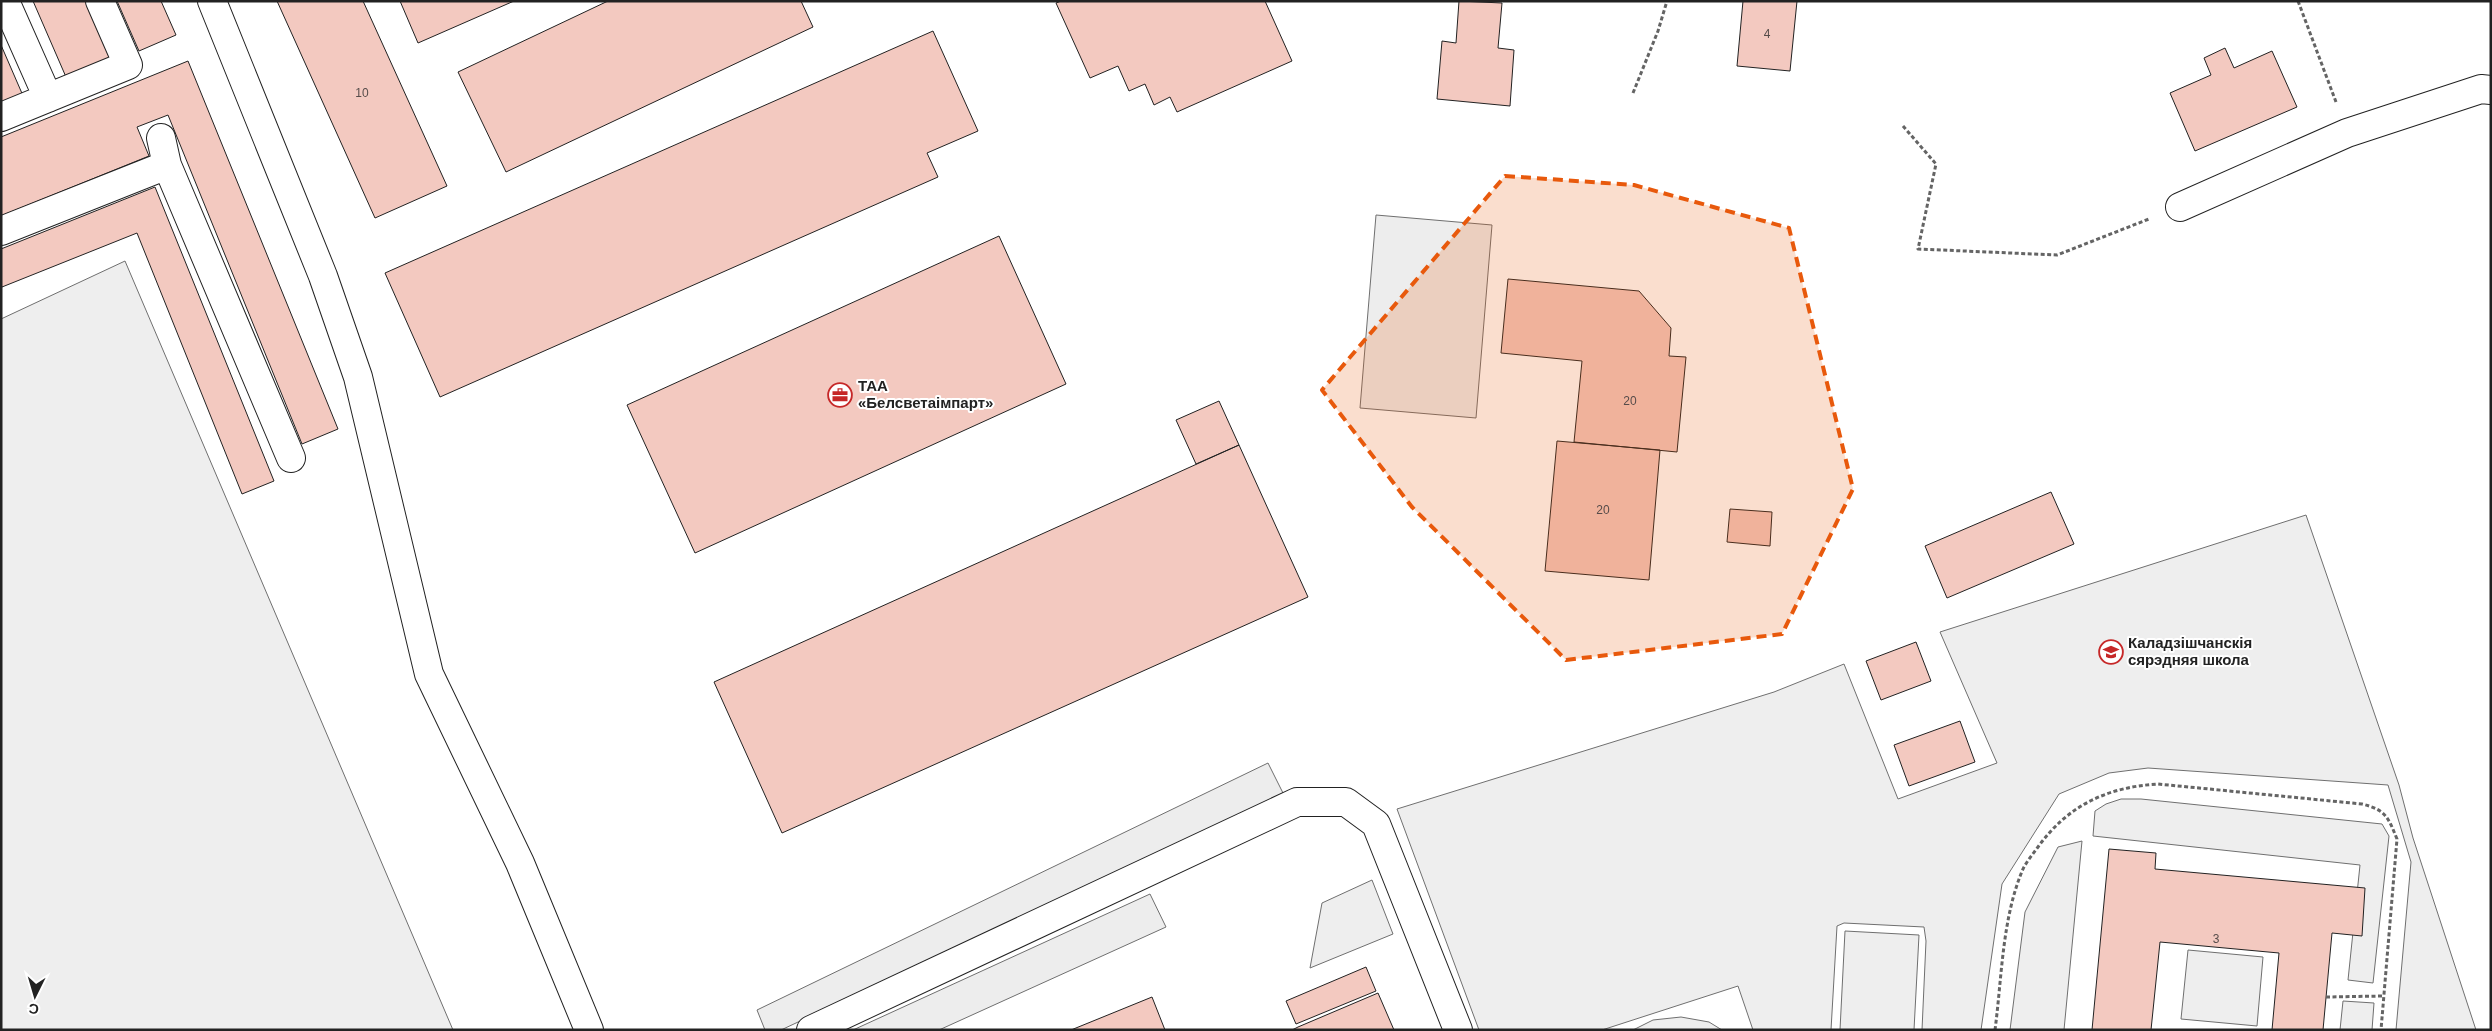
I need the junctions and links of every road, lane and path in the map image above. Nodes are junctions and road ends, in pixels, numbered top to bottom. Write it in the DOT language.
graph roads {
  1 [pos="5,1"];
  2 [pos="100,1"];
  3 [pos="212,1"];
  4 [pos="1667,1"];
  5 [pos="2298,1"];
  6 [pos="2491,90"];
  7 [pos="1633,92"];
  8 [pos="48,98"];
  9 [pos="1,117"];
  10 [pos="1903,126"];
  11 [pos="2348,134"];
  12 [pos="161,138"];
  13 [pos="167,165"];
  14 [pos="2180,207"];
  15 [pos="1,231"];
  16 [pos="291,458"];
  17 [pos="2384,996"];
  18 [pos="2326,997"];
  19 [pos="589,1030"];
  20 [pos="811,1030"];
  21 [pos="1458,1030"];
  22 [pos="1995,1030"];
  23 [pos="2381,1030"];
  1 -- 8 [label="street"];
  2 -- 8 [label="street"];
  3 -- 19 [label="street"];
  4 -- 7 [label="path"];
  5 -- 11 [label="path"];
  6 -- 11 [label="street"];
  8 -- 9 [label="street"];
  10 -- 14 [label="path"];
  11 -- 14 [label="street"];
  12 -- 13 [label="street"];
  13 -- 15 [label="street"];
  13 -- 16 [label="street"];
  17 -- 18 [label="path"];
  17 -- 22 [label="path"];
  17 -- 23 [label="path"];
  20 -- 21 [label="street"];
}
